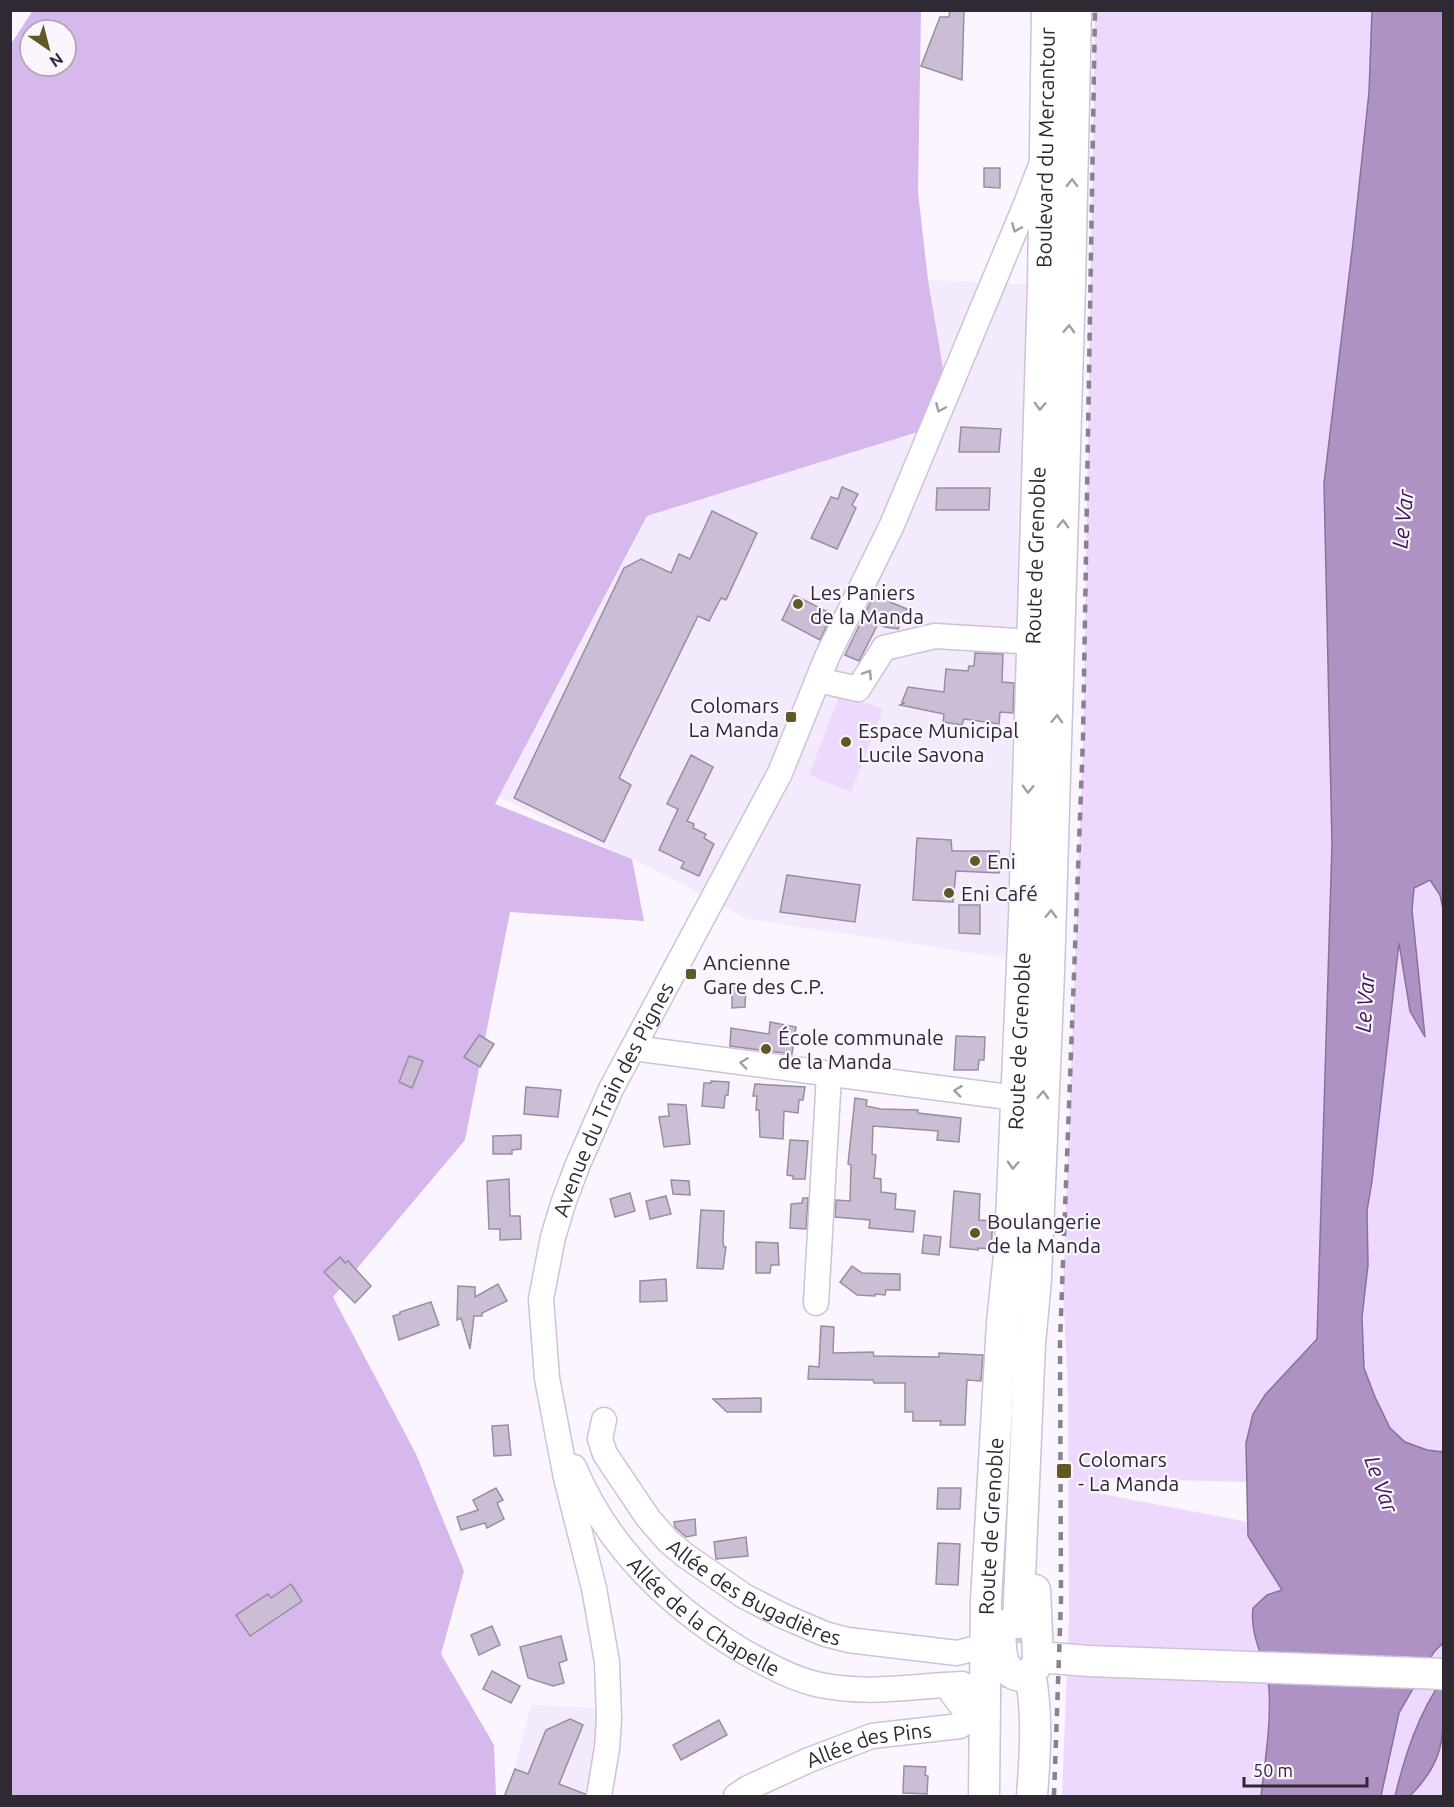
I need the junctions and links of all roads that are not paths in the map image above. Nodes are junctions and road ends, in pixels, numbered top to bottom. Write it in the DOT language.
graph roads {
  1 [pos="1047,10"];
  2 [pos="1076,10"];
  3 [pos="1045,154"];
  4 [pos="1057,284"];
  5 [pos="1033,642"];
  6 [pos="818,680"];
  7 [pos="633,1048"];
  8 [pos="829,1075"];
  9 [pos="1016,1098"];
  10 [pos="1036,1279"];
  11 [pos="816,1303"];
  12 [pos="554,1412"];
  13 [pos="604,1420"];
  14 [pos="605,1523"];
  15 [pos="582,1541"];
  16 [pos="1018,1623"];
  17 [pos="1013,1665"];
  18 [pos="1443,1674"];
  19 [pos="946,1685"];
  20 [pos="985,1705"];
  21 [pos="599,1797"];
  22 [pos="736,1797"];
  23 [pos="984,1797"];
  24 [pos="993,1797"];
  25 [pos="1012,1797"];
  26 [pos="1032,1797"];
  1 -- 3 [label="main road, Boulevard du Mercantour"];
  4 -- 2 [label="main road, Boulevard du Mercantour, one-way"];
  3 -- 4 [label="main road, Boulevard du Mercantour"];
  3 -- 6 [label="street, Avenue du Train des Pignes, one-way"];
  4 -- 5 [label="main road, Route de Grenoble, one-way"];
  10 -- 4 [label="main road, Route de Grenoble, one-way"];
  6 -- 5 [label="street, one-way"];
  5 -- 9 [label="main road, Route de Grenoble, one-way"];
  6 -- 7 [label="street, Avenue du Train des Pignes"];
  8 -- 7 [label="street, one-way"];
  7 -- 12 [label="street, Avenue du Train des Pignes"];
  9 -- 8 [label="street, one-way"];
  8 -- 11 [label="street"];
  9 -- 17 [label="main road, Route de Grenoble, one-way"];
  10 -- 16 [label="main road, Route de Grenoble"];
  10 -- 17 [label="main road"];
  12 -- 14 [label="street, Allée de la Chapelle"];
  12 -- 15 [label="street, Avenue du Train des Pignes"];
  13 -- 17 [label="street, Allée des Bugadières"];
  14 -- 15 [label="street"];
  14 -- 19 [label="street, Allée de la Chapelle"];
  15 -- 21 [label="street, Avenue du Train des Pignes"];
  17 -- 18 [label="main road"];
  17 -- 19 [label="street"];
  17 -- 20 [label="main road, Route de Grenoble"];
  17 -- 24 [label="main road"];
  17 -- 25 [label="main road"];
  17 -- 26 [label="main road"];
  19 -- 20 [label="street, Allée de la Chapelle"];
  19 -- 22 [label="street, Allée des Pins"];
  20 -- 23 [label="main road, Route de Grenoble"];
}
